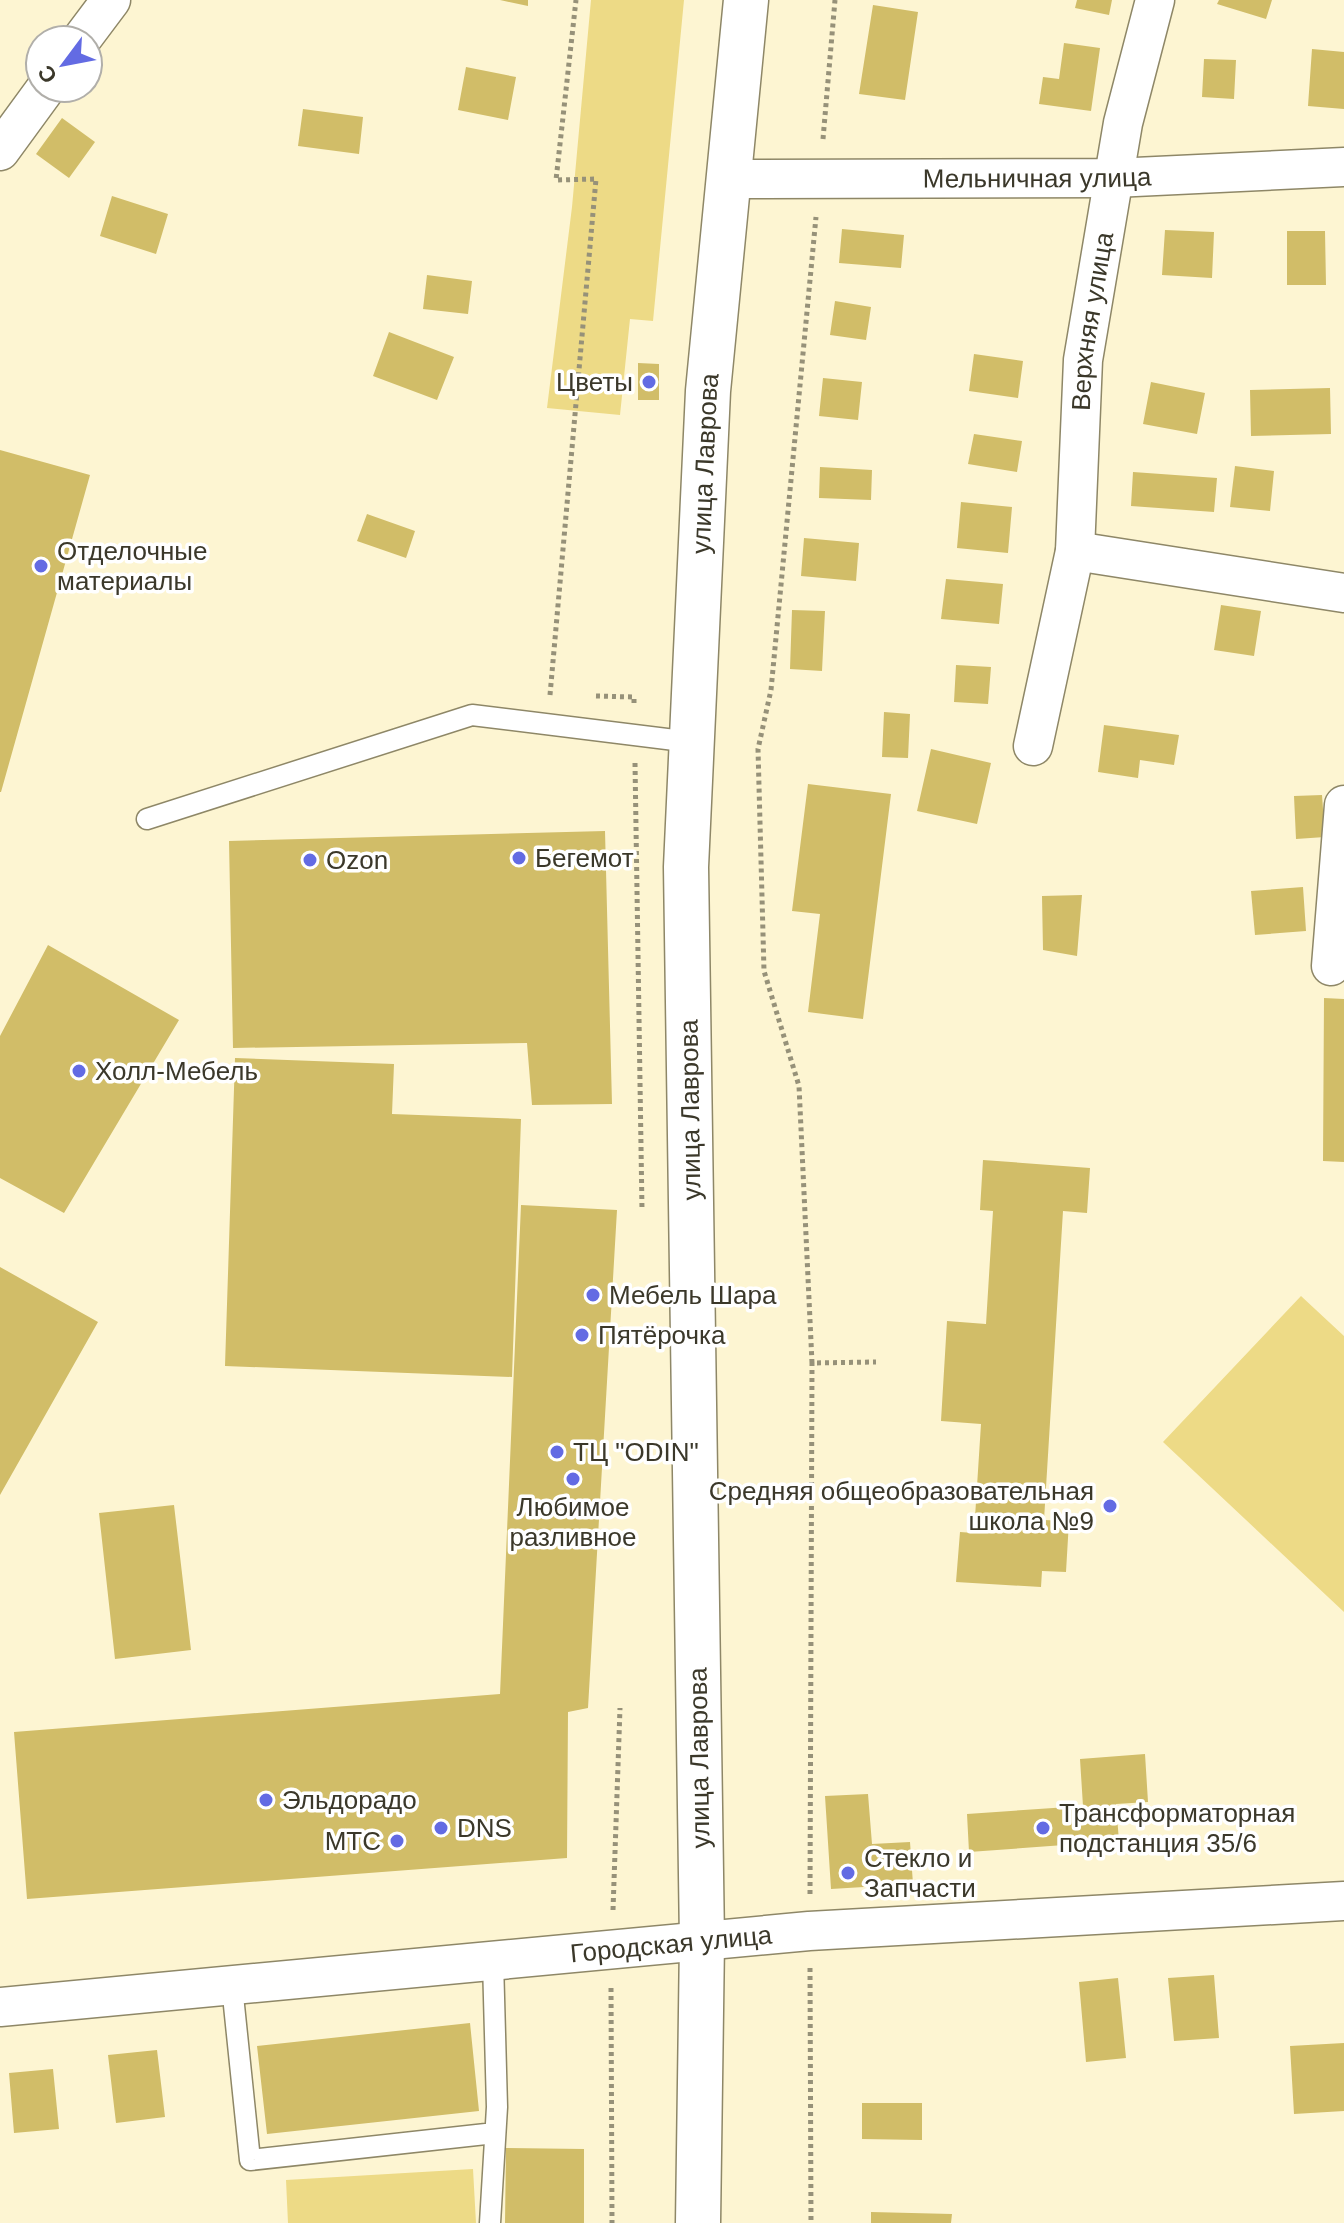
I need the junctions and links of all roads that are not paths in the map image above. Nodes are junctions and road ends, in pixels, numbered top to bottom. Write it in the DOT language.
graph roads {
  1 [pos="111,0"];
  2 [pos="746,0"];
  3 [pos="1155,0"];
  4 [pos="93,24"];
  5 [pos="34,104"];
  6 [pos="0,151"];
  7 [pos="1344,167"];
  8 [pos="1114,178"];
  9 [pos="731,179"];
  10 [pos="1075,551"];
  11 [pos="1344,593"];
  12 [pos="691,742"];
  13 [pos="1033,746"];
  14 [pos="1344,805"];
  15 [pos="147,819"];
  16 [pos="1331,966"];
  17 [pos="1344,1901"];
  18 [pos="702,1941"];
  19 [pos="493,1961"];
  20 [pos="232,1986"];
  21 [pos="0,2007"];
  22 [pos="495,2133"];
  23 [pos="490,2223"];
  24 [pos="698,2223"];
  1 -- 4 [label="street"];
  2 -- 9 [label="main road, улица Лаврова"];
  3 -- 8 [label="street, Верхняя улица"];
  5 -- 6 [label="street"];
  7 -- 8 [label="street, Мельничная улица"];
  8 -- 9 [label="street, Мельничная улица"];
  8 -- 10 [label="street, Верхняя улица"];
  9 -- 12 [label="main road, улица Лаврова"];
  10 -- 11 [label="street"];
  10 -- 13 [label="street, Верхняя улица"];
  12 -- 15 [label="lane"];
  12 -- 18 [label="main road, улица Лаврова"];
  14 -- 16 [label="street"];
  17 -- 18 [label="street, Городская улица"];
  18 -- 19 [label="street, Городская улица"];
  18 -- 24 [label="main road, улица Лаврова"];
  19 -- 20 [label="street, Городская улица"];
  19 -- 22 [label="lane"];
  20 -- 21 [label="street, Городская улица"];
  20 -- 22 [label="lane"];
  22 -- 23 [label="lane"];
}
